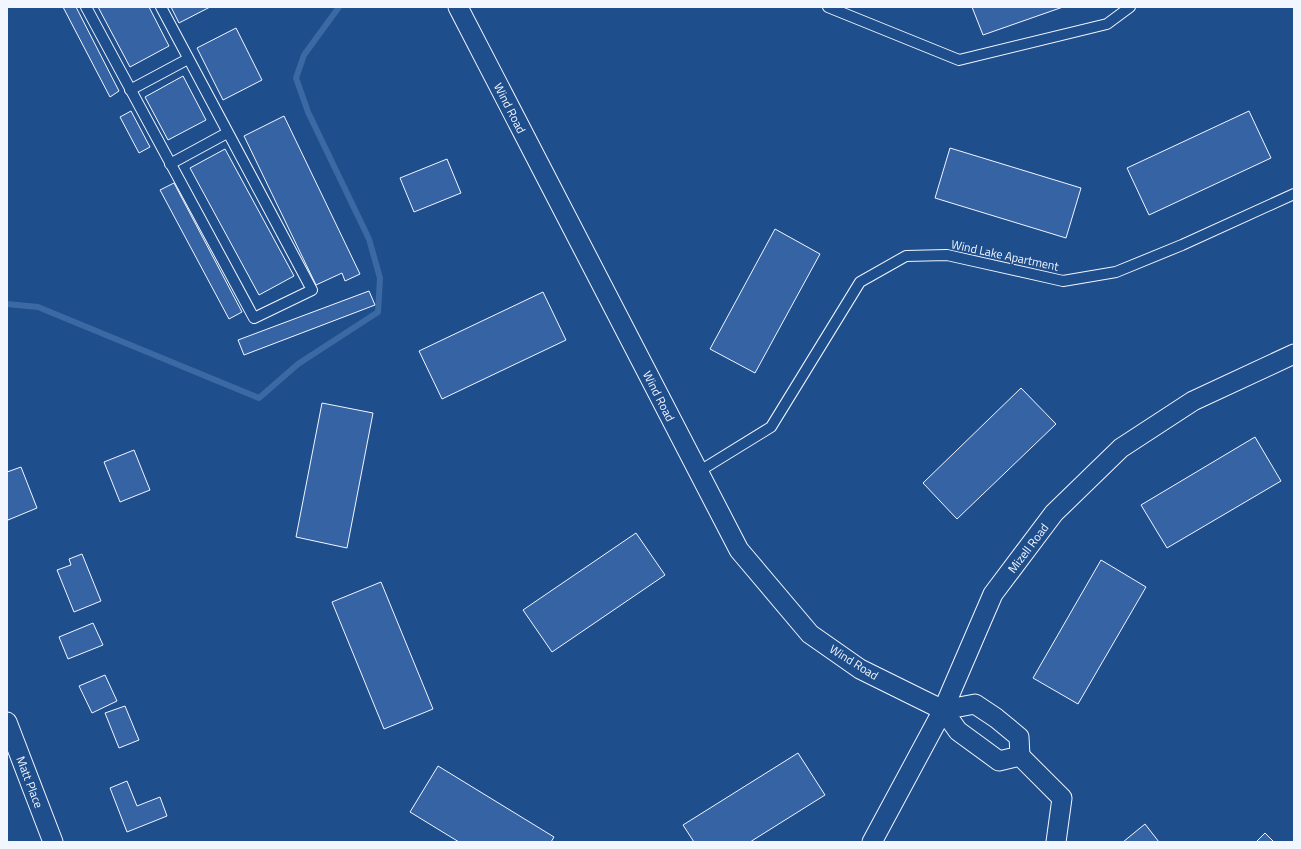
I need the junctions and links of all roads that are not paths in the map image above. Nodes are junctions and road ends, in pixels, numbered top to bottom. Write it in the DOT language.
graph roads {
  1 [pos="86,7"];
  2 [pos="160,7"];
  3 [pos="458,7"];
  4 [pos="828,7"];
  5 [pos="1130,7"];
  6 [pos="188,59"];
  7 [pos="130,90"];
  8 [pos="227,133"];
  9 [pos="170,164"];
  10 [pos="1294,194"];
  11 [pos="1294,354"];
  12 [pos="698,472"];
  13 [pos="943,710"];
  14 [pos="7,722"];
  15 [pos="1020,756"];
  16 [pos="53,842"];
  17 [pos="872,842"];
  18 [pos="1056,842"];
  1 -- 7 [label="lane"];
  2 -- 6 [label="lane"];
  3 -- 12 [label="street, Wind Road"];
  4 -- 5 [label="lane"];
  6 -- 7 [label="lane"];
  6 -- 8 [label="lane"];
  7 -- 9 [label="lane"];
  8 -- 9 [label="lane"];
  8 -- 9 [label="lane"];
  10 -- 12 [label="lane, Wind Lake Apartment"];
  11 -- 13 [label="street, Mizell Road"];
  12 -- 13 [label="street, Wind Road"];
  13 -- 15 [label="street, Wind Road"];
  13 -- 15 [label="street"];
  13 -- 17 [label="street, Mizell Road"];
  14 -- 16 [label="street, Matt Place"];
  15 -- 18 [label="street"];
}
